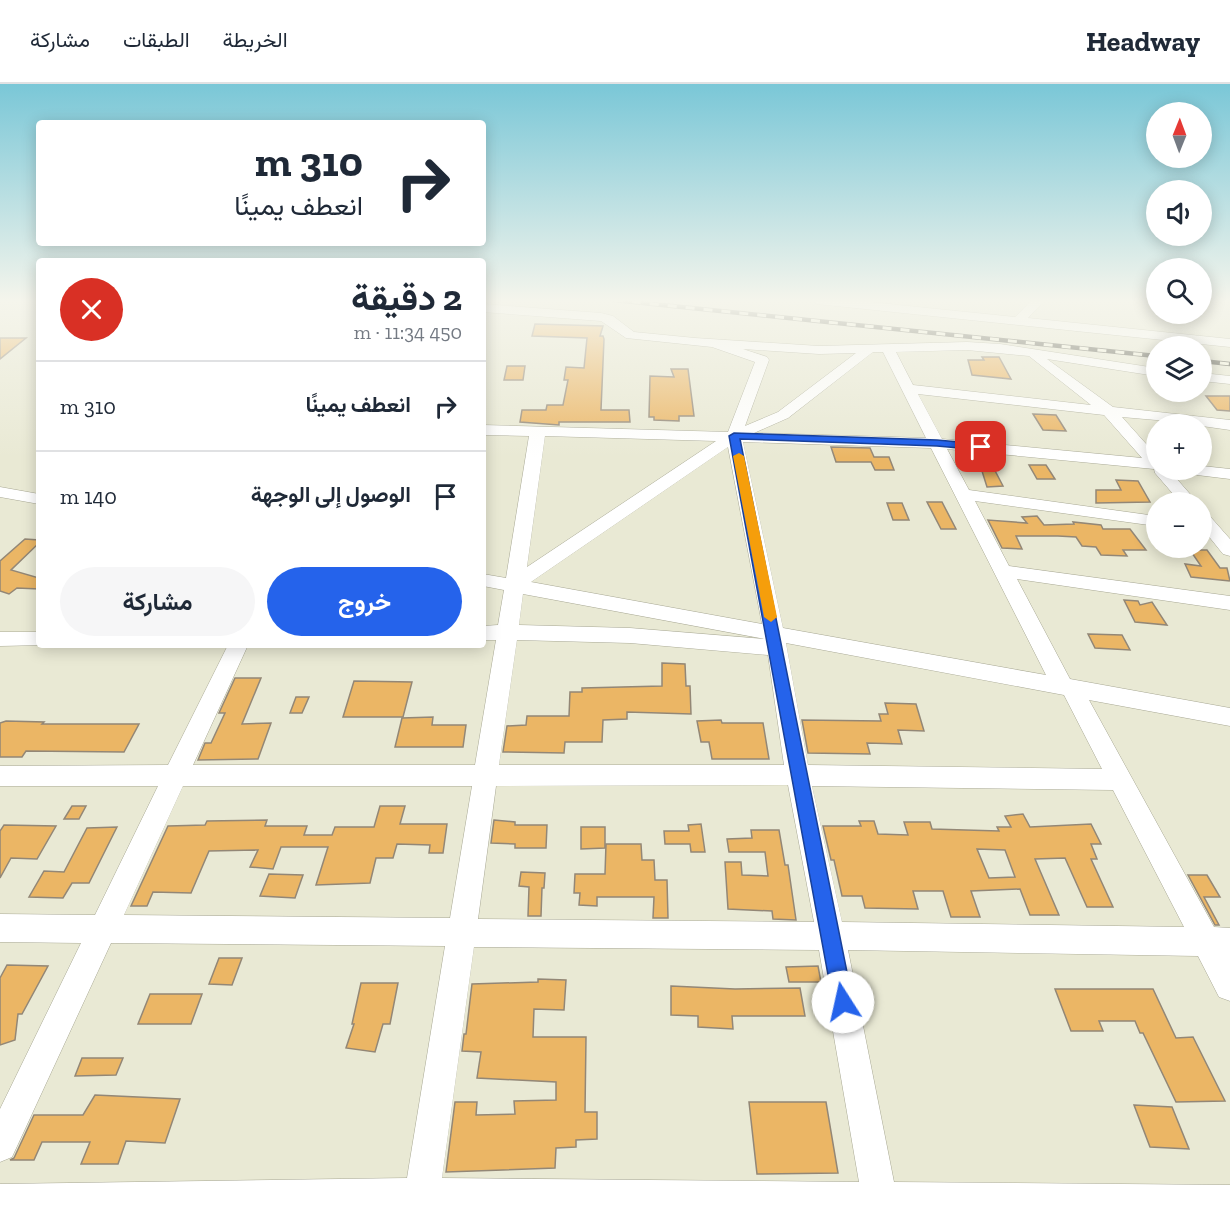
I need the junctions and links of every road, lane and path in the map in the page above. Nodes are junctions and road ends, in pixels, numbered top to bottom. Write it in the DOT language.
graph roads {
  1 [pos="741,353"];
  2 [pos="872,353"];
  3 [pos="882,353"];
  4 [pos="1030,353"];
  5 [pos="1146,370"];
  6 [pos="1212,378"];
  7 [pos="1230,380"];
  8 [pos="908,389"];
  9 [pos="1106,409"];
  10 [pos="1230,425"];
  11 [pos="486,430"];
  12 [pos="538,430"];
  13 [pos="734,436"];
  14 [pos="937,443"];
  15 [pos="1146,453"];
  16 [pos="1146,463"];
  17 [pos="1212,472"];
  18 [pos="1230,474"];
  19 [pos="1170,480"];
  20 [pos="0,492"];
  21 [pos="1180,492"];
  22 [pos="962,494"];
  23 [pos="36,498"];
  24 [pos="1146,520"];
  25 [pos="1212,532"];
  26 [pos="1230,550"];
  27 [pos="1002,571"];
  28 [pos="486,580"];
  29 [pos="514,585"];
  30 [pos="1230,603"];
  31 [pos="495,632"];
  32 [pos="0,639"];
  33 [pos="36,639"];
  34 [pos="775,640"];
  35 [pos="237,648"];
  36 [pos="1068,688"];
  37 [pos="1230,717"];
  38 [pos="178,775"];
  39 [pos="798,775"];
  40 [pos="0,776"];
  41 [pos="485,777"];
  42 [pos="1120,780"];
  43 [pos="0,928"];
  44 [pos="104,930"];
  45 [pos="461,933"];
  46 [pos="831,936"];
  47 [pos="1218,942"];
  48 [pos="1230,986"];
  49 [pos="0,1145"];
  50 [pos="0,1202"];
  51 [pos="1230,1203"];
  52 [pos="421,1205"];
  53 [pos="881,1206"];
  54 [pos="1105,1208"];
  1 -- 13 [label="street"];
  2 -- 13 [label="street"];
  3 -- 8 [label="street"];
  4 -- 5 [label="street"];
  4 -- 9 [label="street"];
  6 -- 7 [label="street"];
  8 -- 9 [label="street"];
  8 -- 14 [label="street"];
  9 -- 10 [label="street"];
  9 -- 15 [label="street"];
  11 -- 12 [label="street"];
  12 -- 13 [label="street"];
  12 -- 29 [label="street"];
  13 -- 14 [label="street"];
  13 -- 29 [label="street"];
  13 -- 34 [label="street"];
  14 -- 16 [label="street"];
  14 -- 22 [label="street"];
  17 -- 18 [label="street"];
  19 -- 21 [label="street"];
  20 -- 23 [label="street"];
  22 -- 24 [label="street"];
  22 -- 27 [label="street"];
  25 -- 26 [label="street"];
  27 -- 30 [label="street"];
  27 -- 36 [label="street"];
  28 -- 29 [label="street"];
  29 -- 31 [label="street"];
  29 -- 34 [label="street"];
  31 -- 34 [label="street"];
  31 -- 41 [label="street"];
  32 -- 33 [label="street"];
  34 -- 36 [label="street"];
  34 -- 39 [label="street"];
  35 -- 38 [label="street"];
  36 -- 37 [label="street"];
  36 -- 42 [label="street"];
  38 -- 40 [label="street"];
  38 -- 41 [label="street"];
  38 -- 44 [label="street"];
  39 -- 41 [label="street"];
  39 -- 42 [label="street"];
  39 -- 46 [label="street"];
  41 -- 45 [label="street"];
  42 -- 47 [label="street"];
  43 -- 44 [label="street"];
  44 -- 45 [label="street"];
  44 -- 49 [label="street"];
  45 -- 46 [label="street"];
  45 -- 52 [label="street"];
  46 -- 47 [label="street"];
  46 -- 53 [label="street"];
  47 -- 48 [label="street"];
  50 -- 52 [label="street"];
  51 -- 54 [label="street"];
  52 -- 53 [label="street"];
  53 -- 54 [label="street"];
}
